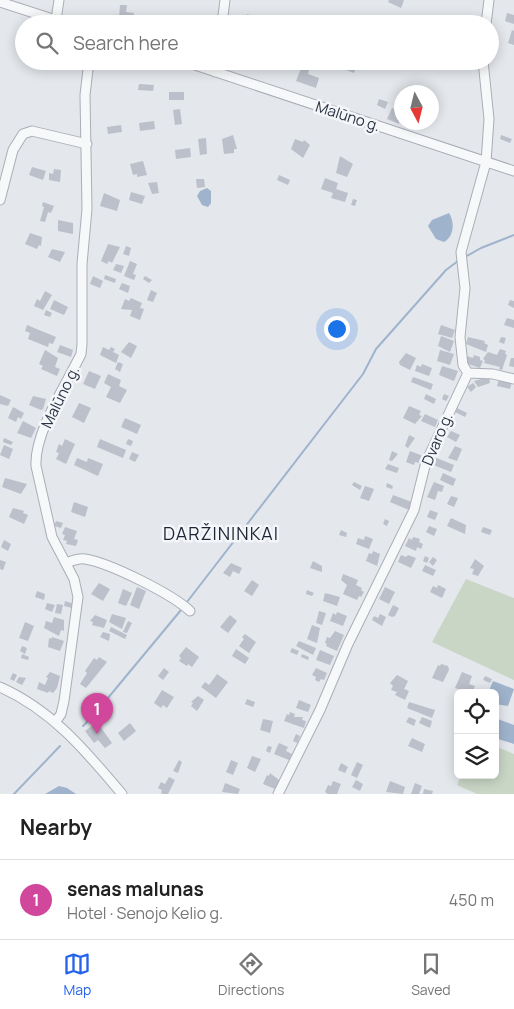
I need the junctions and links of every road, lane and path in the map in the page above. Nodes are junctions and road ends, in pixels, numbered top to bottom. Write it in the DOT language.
graph roads {
  1 [pos="60,0"];
  2 [pos="225,0"];
  3 [pos="489,0"];
  4 [pos="0,2"];
  5 [pos="40,15"];
  6 [pos="57,15"];
  7 [pos="223,15"];
  8 [pos="487,15"];
  9 [pos="88,70"];
  10 [pos="210,70"];
  11 [pos="484,70"];
  12 [pos="216,72"];
  13 [pos="87,144"];
  14 [pos="486,162"];
  15 [pos="514,171"];
  16 [pos="0,200"];
  17 [pos="468,372"];
  18 [pos="514,379"];
  19 [pos="66,563"];
  20 [pos="190,611"];
  21 [pos="0,687"];
  22 [pos="56,721"];
  23 [pos="122,794"];
  24 [pos="278,794"];
  1 -- 6 [label="street"];
  2 -- 7 [label="street"];
  3 -- 8 [label="street"];
  4 -- 5 [label="street"];
  9 -- 13 [label="street, Malūno g."];
  10 -- 12 [label="street, Malūno g."];
  11 -- 14 [label="street"];
  12 -- 14 [label="street, Malūno g."];
  13 -- 16 [label="street"];
  13 -- 19 [label="street, Malūno g."];
  14 -- 15 [label="street, Malūno g."];
  14 -- 17 [label="street"];
  17 -- 18 [label="street"];
  17 -- 24 [label="street, Dvaro g."];
  19 -- 20 [label="street"];
  19 -- 22 [label="street, Malūno g."];
  21 -- 22 [label="street"];
  22 -- 23 [label="street"];
}
